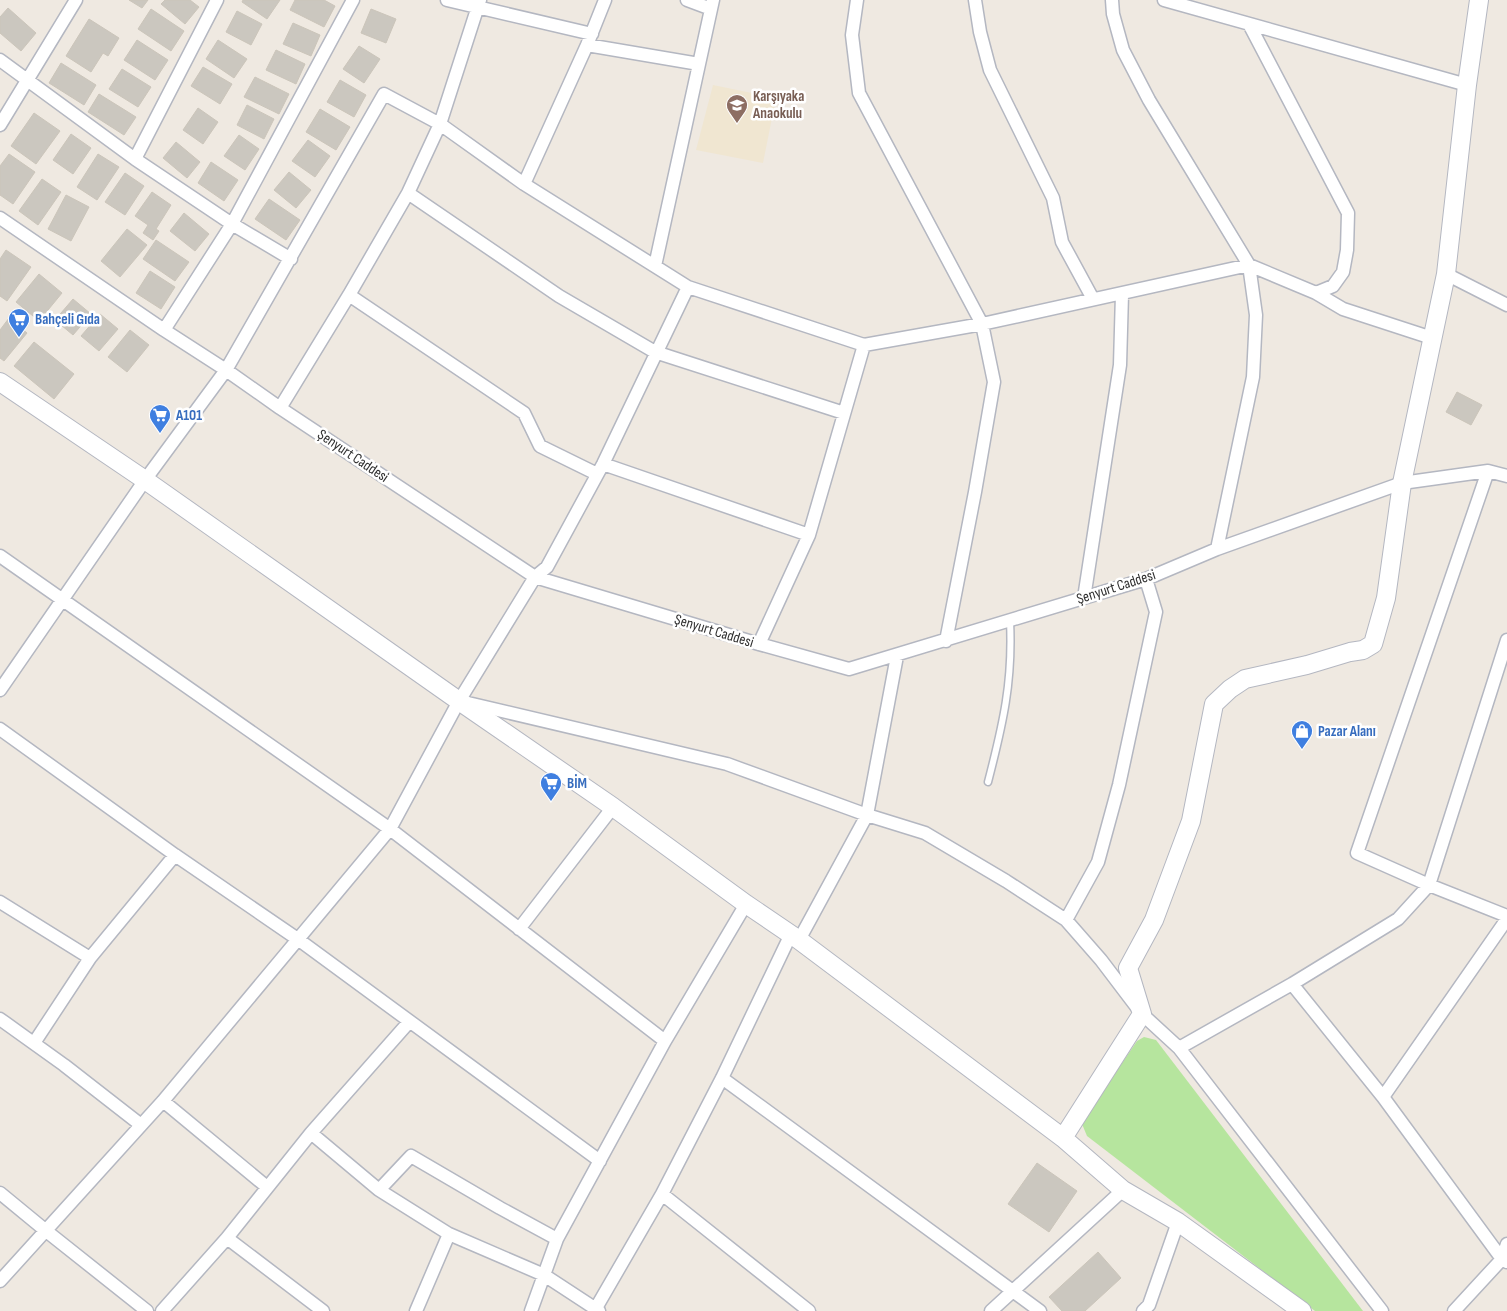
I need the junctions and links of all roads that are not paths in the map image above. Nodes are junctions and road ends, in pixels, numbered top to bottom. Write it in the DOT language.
graph roads {
  1 [pos="76,0"];
  2 [pos="217,0"];
  3 [pos="353,0"];
  4 [pos="447,0"];
  5 [pos="605,0"];
  6 [pos="687,0"];
  7 [pos="857,0"];
  8 [pos="975,0"];
  9 [pos="1112,0"];
  10 [pos="1164,0"];
  11 [pos="1479,0"];
  12 [pos="479,3"];
  13 [pos="712,5"];
  14 [pos="1249,24"];
  15 [pos="590,39"];
  16 [pos="0,60"];
  17 [pos="699,64"];
  18 [pos="28,80"];
  19 [pos="1467,85"];
  20 [pos="440,124"];
  21 [pos="0,125"];
  22 [pos="135,159"];
  23 [pos="524,184"];
  24 [pos="408,193"];
  25 [pos="0,218"];
  26 [pos="232,224"];
  27 [pos="291,259"];
  28 [pos="1249,265"];
  29 [pos="655,266"];
  30 [pos="1446,274"];
  31 [pos="688,287"];
  32 [pos="1316,293"];
  33 [pos="1122,294"];
  34 [pos="349,296"];
  35 [pos="1093,299"];
  36 [pos="1507,304"];
  37 [pos="982,324"];
  38 [pos="164,330"];
  39 [pos="1432,338"];
  40 [pos="864,344"];
  41 [pos="655,352"];
  42 [pos="226,370"];
  43 [pos="0,382"];
  44 [pos="280,408"];
  45 [pos="844,413"];
  46 [pos="600,469"];
  47 [pos="1488,471"];
  48 [pos="1507,476"];
  49 [pos="145,480"];
  50 [pos="1402,483"];
  51 [pos="809,535"];
  52 [pos="1217,549"];
  53 [pos="0,556"];
  54 [pos="535,577"];
  55 [pos="1146,579"];
  56 [pos="1084,598"];
  57 [pos="64,600"];
  58 [pos="1010,621"];
  59 [pos="946,640"];
  60 [pos="1507,640"];
  61 [pos="759,644"];
  62 [pos="897,656"];
  63 [pos="0,690"];
  64 [pos="459,701"];
  65 [pos="0,729"];
  66 [pos="988,782"];
  67 [pos="613,807"];
  68 [pos="867,815"];
  69 [pos="390,829"];
  70 [pos="175,855"];
  71 [pos="1429,885"];
  72 [pos="746,904"];
  73 [pos="2,907"];
  74 [pos="1507,918"];
  75 [pos="1066,920"];
  76 [pos="519,929"];
  77 [pos="795,937"];
  78 [pos="299,940"];
  79 [pos="90,958"];
  80 [pos="1292,984"];
  81 [pos="1142,1014"];
  82 [pos="0,1018"];
  83 [pos="409,1022"];
  84 [pos="665,1042"];
  85 [pos="34,1043"];
  86 [pos="1179,1048"];
  87 [pos="722,1078"];
  88 [pos="1383,1096"];
  89 [pos="163,1101"];
  90 [pos="141,1125"];
  91 [pos="311,1133"];
  92 [pos="1064,1138"];
  93 [pos="600,1161"];
  94 [pos="267,1187"];
  95 [pos="379,1190"];
  96 [pos="1123,1190"];
  97 [pos="0,1192"];
  98 [pos="662,1194"];
  99 [pos="1178,1222"];
  100 [pos="45,1230"];
  101 [pos="449,1234"];
  102 [pos="227,1238"];
  103 [pos="557,1239"];
  104 [pos="1507,1244"];
  105 [pos="1505,1260"];
  106 [pos="544,1275"];
  107 [pos="0,1281"];
  108 [pos="1013,1291"];
  109 [pos="597,1310"];
  110 [pos="147,1311"];
  111 [pos="162,1311"];
  112 [pos="323,1311"];
  113 [pos="416,1311"];
  114 [pos="531,1311"];
  115 [pos="809,1311"];
  116 [pos="991,1311"];
  117 [pos="1040,1311"];
  118 [pos="1143,1311"];
  119 [pos="1302,1311"];
  120 [pos="1382,1311"];
  121 [pos="1454,1311"];
  1 -- 18 [label="street"];
  2 -- 22 [label="street"];
  3 -- 26 [label="street"];
  4 -- 12 [label="street"];
  5 -- 15 [label="street"];
  6 -- 13 [label="street"];
  7 -- 37 [label="street"];
  8 -- 35 [label="street"];
  9 -- 28 [label="street"];
  10 -- 14 [label="street"];
  11 -- 19 [label="street"];
  12 -- 15 [label="street"];
  12 -- 20 [label="street"];
  13 -- 17 [label="street"];
  14 -- 19 [label="street"];
  14 -- 32 [label="street"];
  15 -- 17 [label="street"];
  15 -- 23 [label="street"];
  16 -- 18 [label="street"];
  17 -- 29 [label="street"];
  18 -- 21 [label="street"];
  18 -- 22 [label="street"];
  19 -- 30 [label="street"];
  20 -- 23 [label="street"];
  20 -- 24 [label="street"];
  20 -- 27 [label="street"];
  22 -- 26 [label="street"];
  23 -- 29 [label="street"];
  24 -- 34 [label="street"];
  24 -- 41 [label="street"];
  25 -- 38 [label="street, Şenyurt Caddesi"];
  26 -- 27 [label="street"];
  26 -- 38 [label="street"];
  27 -- 42 [label="street"];
  28 -- 32 [label="street"];
  28 -- 33 [label="street"];
  28 -- 52 [label="street"];
  29 -- 31 [label="street"];
  30 -- 36 [label="street"];
  30 -- 39 [label="street"];
  31 -- 40 [label="street"];
  31 -- 41 [label="street"];
  32 -- 39 [label="street"];
  33 -- 35 [label="street"];
  33 -- 56 [label="street"];
  34 -- 44 [label="street"];
  34 -- 46 [label="street"];
  35 -- 37 [label="street"];
  37 -- 40 [label="street"];
  37 -- 59 [label="street"];
  38 -- 42 [label="street, Şenyurt Caddesi"];
  39 -- 50 [label="street"];
  40 -- 45 [label="street"];
  41 -- 45 [label="street"];
  41 -- 46 [label="street"];
  42 -- 44 [label="street, Şenyurt Caddesi"];
  42 -- 49 [label="street"];
  43 -- 49 [label="street"];
  44 -- 54 [label="street, Şenyurt Caddesi"];
  45 -- 51 [label="street"];
  46 -- 51 [label="street"];
  46 -- 54 [label="street"];
  47 -- 48 [label="street, Şenyurt Caddesi"];
  47 -- 50 [label="street, Şenyurt Caddesi"];
  47 -- 71 [label="street"];
  49 -- 57 [label="street"];
  49 -- 64 [label="street"];
  50 -- 52 [label="street, Şenyurt Caddesi"];
  50 -- 81 [label="street"];
  51 -- 61 [label="street"];
  52 -- 55 [label="street, Şenyurt Caddesi"];
  53 -- 57 [label="street"];
  54 -- 61 [label="street, Şenyurt Caddesi"];
  54 -- 64 [label="street"];
  55 -- 56 [label="street, Şenyurt Caddesi"];
  55 -- 75 [label="street"];
  56 -- 58 [label="street, Şenyurt Caddesi"];
  57 -- 63 [label="street"];
  57 -- 69 [label="street"];
  58 -- 59 [label="street, Şenyurt Caddesi"];
  58 -- 66 [label="lane"];
  59 -- 62 [label="street, Şenyurt Caddesi"];
  60 -- 71 [label="street"];
  61 -- 62 [label="street, Şenyurt Caddesi"];
  62 -- 68 [label="street"];
  64 -- 67 [label="street"];
  64 -- 68 [label="street"];
  64 -- 69 [label="street"];
  65 -- 70 [label="street"];
  67 -- 72 [label="street"];
  67 -- 76 [label="street"];
  68 -- 75 [label="street"];
  68 -- 77 [label="street"];
  69 -- 76 [label="street"];
  69 -- 78 [label="street"];
  70 -- 78 [label="street"];
  70 -- 79 [label="street"];
  71 -- 74 [label="street"];
  71 -- 80 [label="street"];
  72 -- 77 [label="street"];
  72 -- 84 [label="street"];
  73 -- 79 [label="street"];
  74 -- 88 [label="street"];
  75 -- 81 [label="street"];
  76 -- 84 [label="street"];
  77 -- 87 [label="street"];
  77 -- 92 [label="street"];
  78 -- 83 [label="street"];
  78 -- 89 [label="street"];
  79 -- 85 [label="street"];
  80 -- 86 [label="street"];
  80 -- 88 [label="street"];
  81 -- 86 [label="street"];
  81 -- 92 [label="street"];
  82 -- 85 [label="street"];
  83 -- 91 [label="street"];
  83 -- 93 [label="street"];
  84 -- 93 [label="street"];
  85 -- 90 [label="street"];
  86 -- 120 [label="street"];
  87 -- 98 [label="street"];
  87 -- 108 [label="street"];
  88 -- 105 [label="street"];
  89 -- 90 [label="street"];
  89 -- 94 [label="street"];
  90 -- 100 [label="street"];
  91 -- 94 [label="street"];
  91 -- 95 [label="street"];
  92 -- 96 [label="street"];
  93 -- 103 [label="street"];
  94 -- 102 [label="street"];
  95 -- 101 [label="street"];
  95 -- 103 [label="street"];
  96 -- 99 [label="street"];
  96 -- 108 [label="street"];
  97 -- 100 [label="street"];
  98 -- 109 [label="street"];
  98 -- 115 [label="street"];
  99 -- 118 [label="street"];
  99 -- 119 [label="street"];
  100 -- 107 [label="street"];
  100 -- 110 [label="street"];
  101 -- 106 [label="street"];
  101 -- 113 [label="street"];
  102 -- 111 [label="street"];
  102 -- 112 [label="street"];
  103 -- 106 [label="street"];
  104 -- 105 [label="street"];
  105 -- 121 [label="street"];
  106 -- 109 [label="street"];
  106 -- 114 [label="street"];
  108 -- 116 [label="street"];
  108 -- 117 [label="street"];
}
